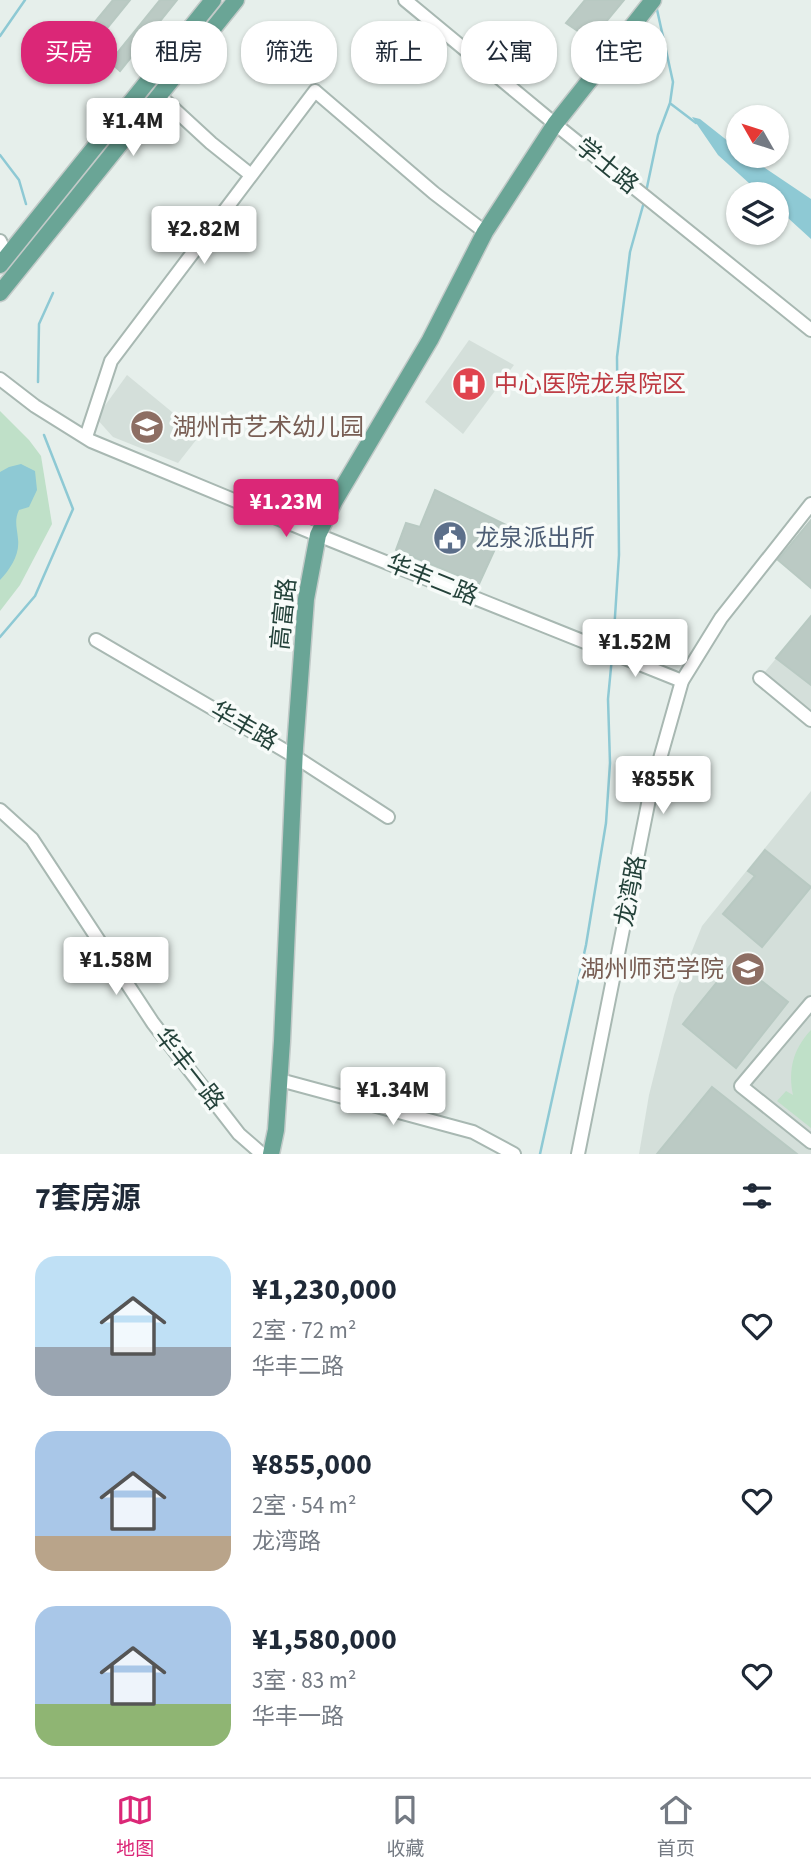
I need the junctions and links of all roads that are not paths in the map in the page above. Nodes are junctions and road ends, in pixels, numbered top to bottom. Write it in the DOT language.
graph roads {
  1 [pos="214,0"];
  2 [pos="236,0"];
  3 [pos="405,0"];
  4 [pos="650,3"];
  5 [pos="160,96"];
  6 [pos="555,124"];
  7 [pos="251,175"];
  8 [pos="485,232"];
  9 [pos="2,254"];
  10 [pos="0,293"];
  11 [pos="811,330"];
  12 [pos="0,379"];
  13 [pos="86,437"];
  14 [pos="811,504"];
  15 [pos="318,535"];
  16 [pos="96,640"];
  17 [pos="760,678"];
  18 [pos="682,681"];
  19 [pos="811,720"];
  20 [pos="294,755"];
  21 [pos="0,810"];
  22 [pos="388,817"];
  23 [pos="811,1003"];
  24 [pos="280,1080"];
  25 [pos="811,1142"];
  26 [pos="262,1154"];
  27 [pos="271,1154"];
  28 [pos="514,1154"];
  29 [pos="578,1154"];
  1 -- 9 [label="main road"];
  2 -- 5 [label="main road"];
  3 -- 6 [label="street, 学士路"];
  4 -- 6 [label="main road, 高富路"];
  5 -- 7 [label="street"];
  5 -- 10 [label="main road"];
  6 -- 8 [label="main road, 高富路"];
  6 -- 11 [label="street, 学士路"];
  7 -- 8 [label="street"];
  7 -- 13 [label="street"];
  8 -- 15 [label="main road, 高富路"];
  12 -- 13 [label="street, 华丰二路"];
  13 -- 15 [label="street, 华丰二路"];
  14 -- 18 [label="street, 龙湾路"];
  15 -- 18 [label="street, 华丰二路"];
  15 -- 20 [label="main road, 高富路"];
  16 -- 20 [label="street, 华丰路"];
  17 -- 19 [label="street"];
  18 -- 29 [label="street, 龙湾路"];
  20 -- 22 [label="street, 华丰路"];
  20 -- 24 [label="main road, 高富路"];
  21 -- 26 [label="street, 华丰一路"];
  23 -- 25 [label="street"];
  24 -- 27 [label="main road, 高富路"];
  24 -- 28 [label="street"];
}
